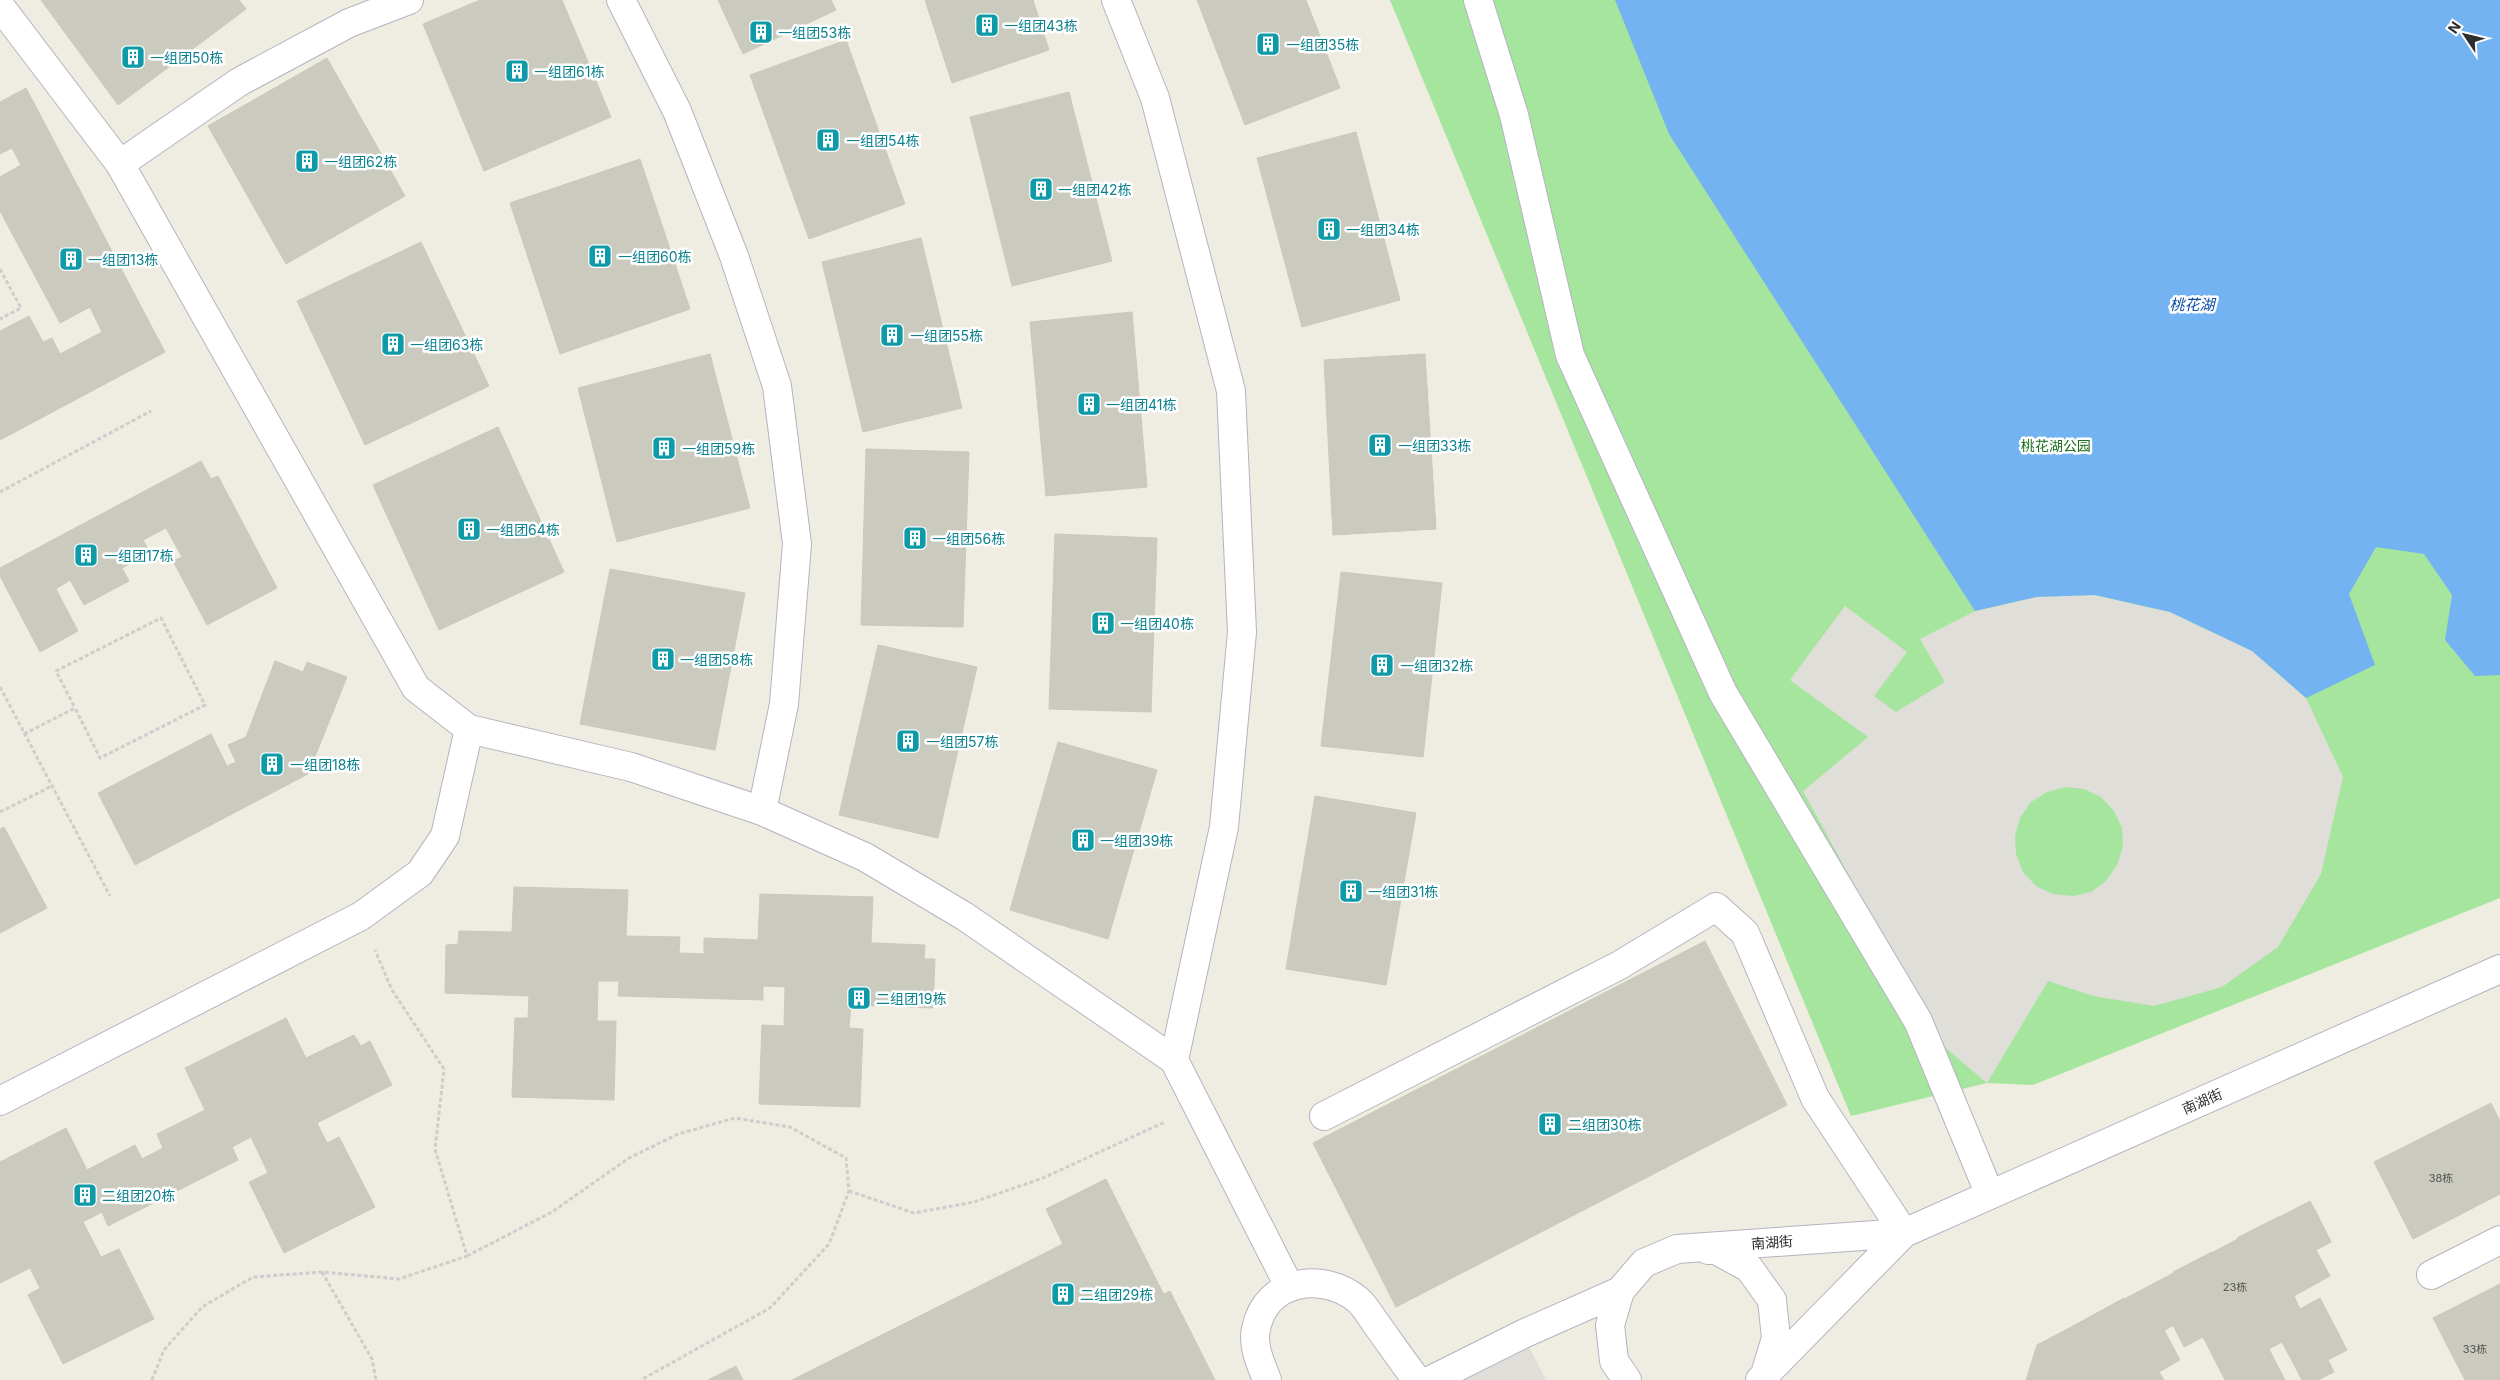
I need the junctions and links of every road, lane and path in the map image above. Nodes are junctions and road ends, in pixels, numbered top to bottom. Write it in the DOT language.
graph roads {
  1 [pos="4,0"];
  2 [pos="409,0"];
  3 [pos="621,0"];
  4 [pos="1116,0"];
  5 [pos="1478,0"];
  6 [pos="0,5"];
  7 [pos="120,164"];
  8 [pos="0,269"];
  9 [pos="0,319"];
  10 [pos="151,411"];
  11 [pos="0,492"];
  12 [pos="0,688"];
  13 [pos="75,708"];
  14 [pos="468,729"];
  15 [pos="24,734"];
  16 [pos="52,786"];
  17 [pos="762,811"];
  18 [pos="0,812"];
  19 [pos="110,896"];
  20 [pos="361,916"];
  21 [pos="2500,969"];
  22 [pos="1174,1060"];
  23 [pos="0,1101"];
  24 [pos="1198,1106"];
  25 [pos="1324,1116"];
  26 [pos="848,1191"];
  27 [pos="1990,1195"];
  28 [pos="1904,1233"];
  29 [pos="2500,1240"];
  30 [pos="1677,1249"];
  31 [pos="467,1256"];
  32 [pos="322,1272"];
  33 [pos="2431,1274"];
  34 [pos="1290,1286"];
  35 [pos="1620,1291"];
  36 [pos="1765,1378"];
  37 [pos="152,1380"];
  38 [pos="376,1380"];
  39 [pos="641,1380"];
  40 [pos="1267,1380"];
  41 [pos="1417,1380"];
  42 [pos="1431,1380"];
  43 [pos="1627,1380"];
  1 -- 6 [label="street"];
  2 -- 7 [label="street"];
  3 -- 17 [label="street"];
  4 -- 22 [label="street"];
  5 -- 27 [label="street"];
  6 -- 7 [label="street"];
  7 -- 14 [label="street"];
  8 -- 9 [label="path"];
  10 -- 11 [label="path"];
  12 -- 15 [label="path"];
  13 -- 13 [label="path"];
  13 -- 15 [label="path"];
  14 -- 17 [label="street"];
  14 -- 20 [label="street"];
  15 -- 16 [label="path"];
  16 -- 18 [label="path"];
  16 -- 19 [label="path"];
  17 -- 22 [label="street"];
  20 -- 23 [label="street"];
  20 -- 31 [label="path"];
  21 -- 27 [label="street, 南湖街"];
  22 -- 24 [label="street"];
  24 -- 26 [label="path"];
  24 -- 34 [label="street"];
  25 -- 28 [label="street"];
  26 -- 31 [label="path"];
  26 -- 39 [label="path"];
  27 -- 28 [label="street, 南湖街"];
  28 -- 30 [label="street, 南湖街"];
  28 -- 36 [label="street, 南湖街"];
  29 -- 33 [label="street"];
  30 -- 35 [label="street, 南湖街"];
  30 -- 36 [label="street"];
  31 -- 32 [label="path"];
  32 -- 37 [label="path"];
  32 -- 38 [label="path"];
  34 -- 40 [label="street"];
  34 -- 41 [label="street"];
  35 -- 42 [label="street"];
  35 -- 43 [label="street"];
}
